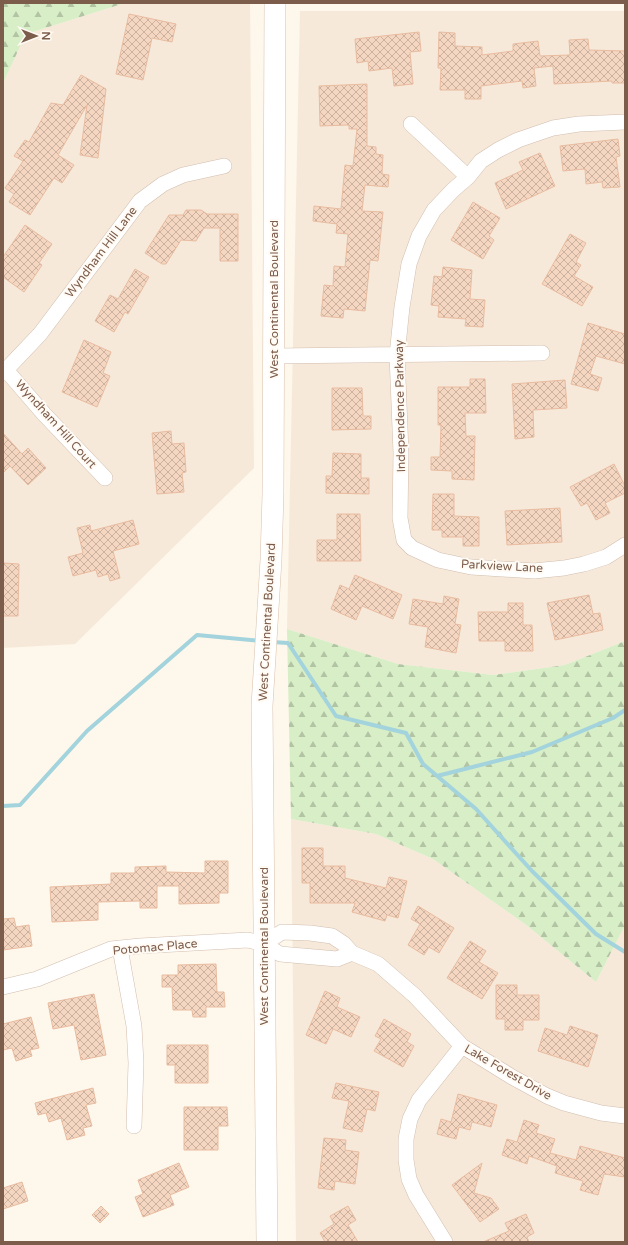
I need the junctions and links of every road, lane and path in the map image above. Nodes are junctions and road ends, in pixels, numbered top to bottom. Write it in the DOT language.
graph roads {
  1 [pos="275,3"];
  2 [pos="625,122"];
  3 [pos="411,124"];
  4 [pos="224,166"];
  5 [pos="468,178"];
  6 [pos="542,353"];
  7 [pos="397,354"];
  8 [pos="274,356"];
  9 [pos="5,372"];
  10 [pos="105,478"];
  11 [pos="404,540"];
  12 [pos="625,545"];
  13 [pos="264,944"];
  14 [pos="120,948"];
  15 [pos="352,953"];
  16 [pos="3,987"];
  17 [pos="462,1046"];
  18 [pos="625,1116"];
  19 [pos="134,1126"];
  20 [pos="267,1242"];
  21 [pos="446,1242"];
  1 -- 8 [label="main road, West Continental Boulevard"];
  2 -- 5 [label="street, Independence Parkway"];
  3 -- 5 [label="street"];
  4 -- 9 [label="street, Wyndham Hill Lane"];
  5 -- 7 [label="street, Independence Parkway"];
  6 -- 7 [label="street"];
  7 -- 8 [label="street"];
  7 -- 11 [label="street, Independence Parkway"];
  8 -- 13 [label="main road, West Continental Boulevard"];
  9 -- 10 [label="street, Wyndham Hill Court"];
  11 -- 12 [label="street, Parkview Lane"];
  13 -- 14 [label="street, Potomac Place"];
  13 -- 15 [label="street"];
  13 -- 15 [label="street, Lake Forest Drive"];
  13 -- 20 [label="main road, West Continental Boulevard"];
  14 -- 16 [label="street, Potomac Place"];
  14 -- 19 [label="street"];
  15 -- 17 [label="street, Lake Forest Drive"];
  17 -- 18 [label="street, Lake Forest Drive"];
  17 -- 21 [label="street"];
}
